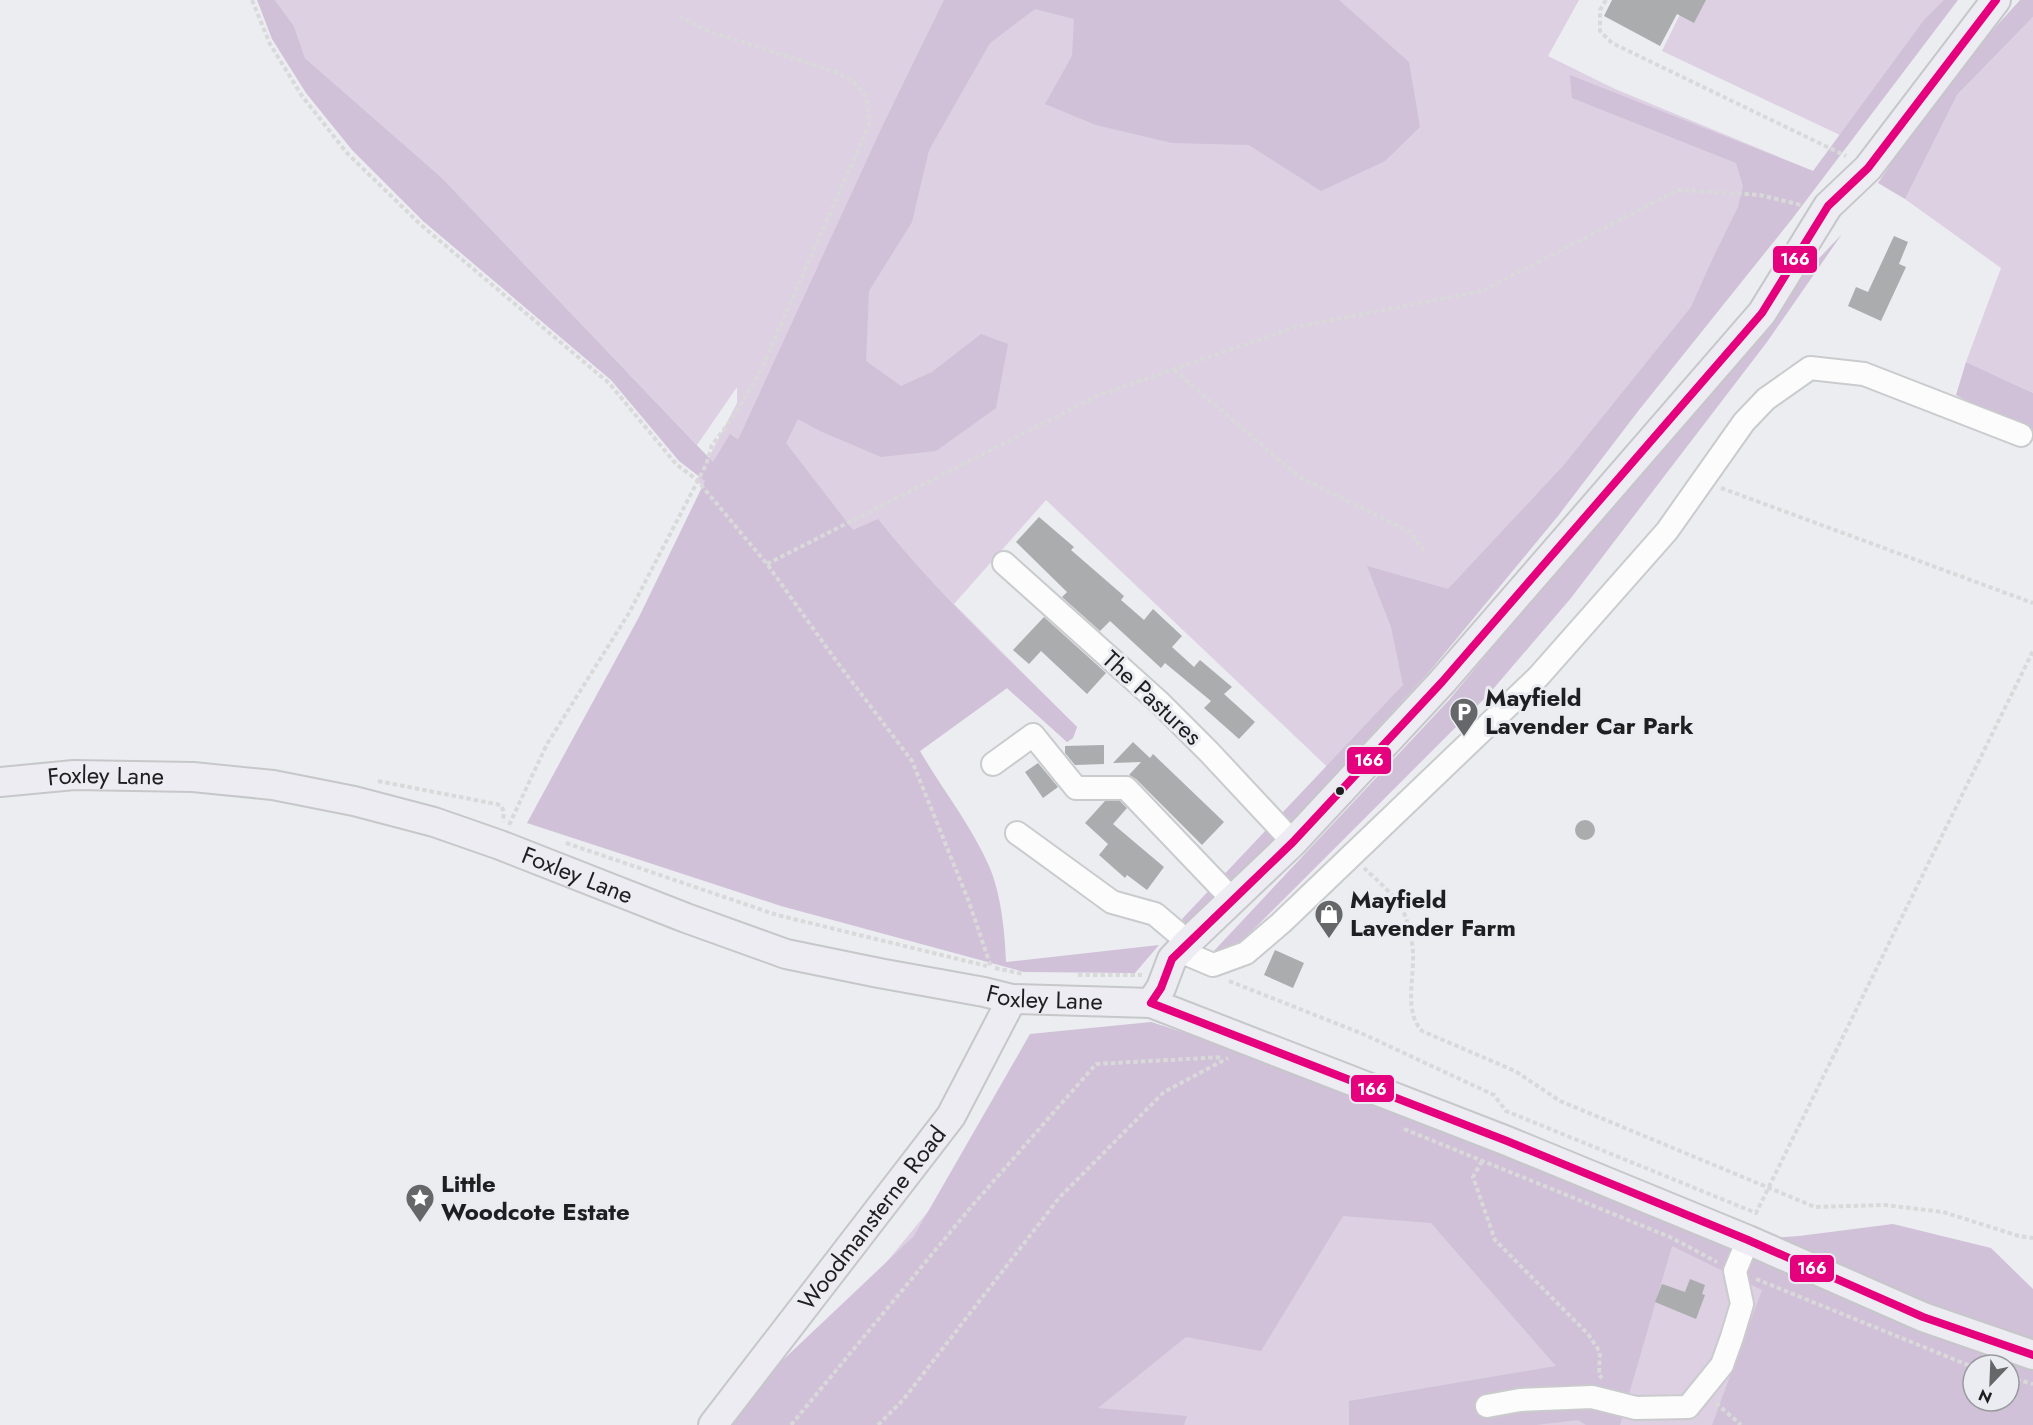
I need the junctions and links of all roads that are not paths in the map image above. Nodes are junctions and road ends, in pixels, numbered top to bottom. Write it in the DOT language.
graph roads {
  1 [pos="1996,0"];
  2 [pos="2021,435"];
  3 [pos="1004,563"];
  4 [pos="993,764"];
  5 [pos="0,782"];
  6 [pos="1017,833"];
  7 [pos="1293,842"];
  8 [pos="1232,900"];
  9 [pos="1180,950"];
  10 [pos="1018,987"];
  11 [pos="1151,1003"];
  12 [pos="1748,1240"];
  13 [pos="2033,1355"];
  14 [pos="1487,1406"];
  15 [pos="1641,1417"];
  16 [pos="713,1425"];
  1 -- 7 [label="main road"];
  2 -- 9 [label="street"];
  3 -- 7 [label="street, The Pastures"];
  4 -- 8 [label="street"];
  5 -- 10 [label="main road, Foxley Lane"];
  6 -- 9 [label="street"];
  7 -- 8 [label="main road"];
  8 -- 9 [label="main road"];
  9 -- 11 [label="main road"];
  10 -- 11 [label="main road, Foxley Lane"];
  10 -- 16 [label="main road, Woodmansterne Road"];
  11 -- 12 [label="main road, Foxley Lane"];
  12 -- 13 [label="main road, Foxley Lane"];
  12 -- 15 [label="street"];
  14 -- 15 [label="street"];
}
